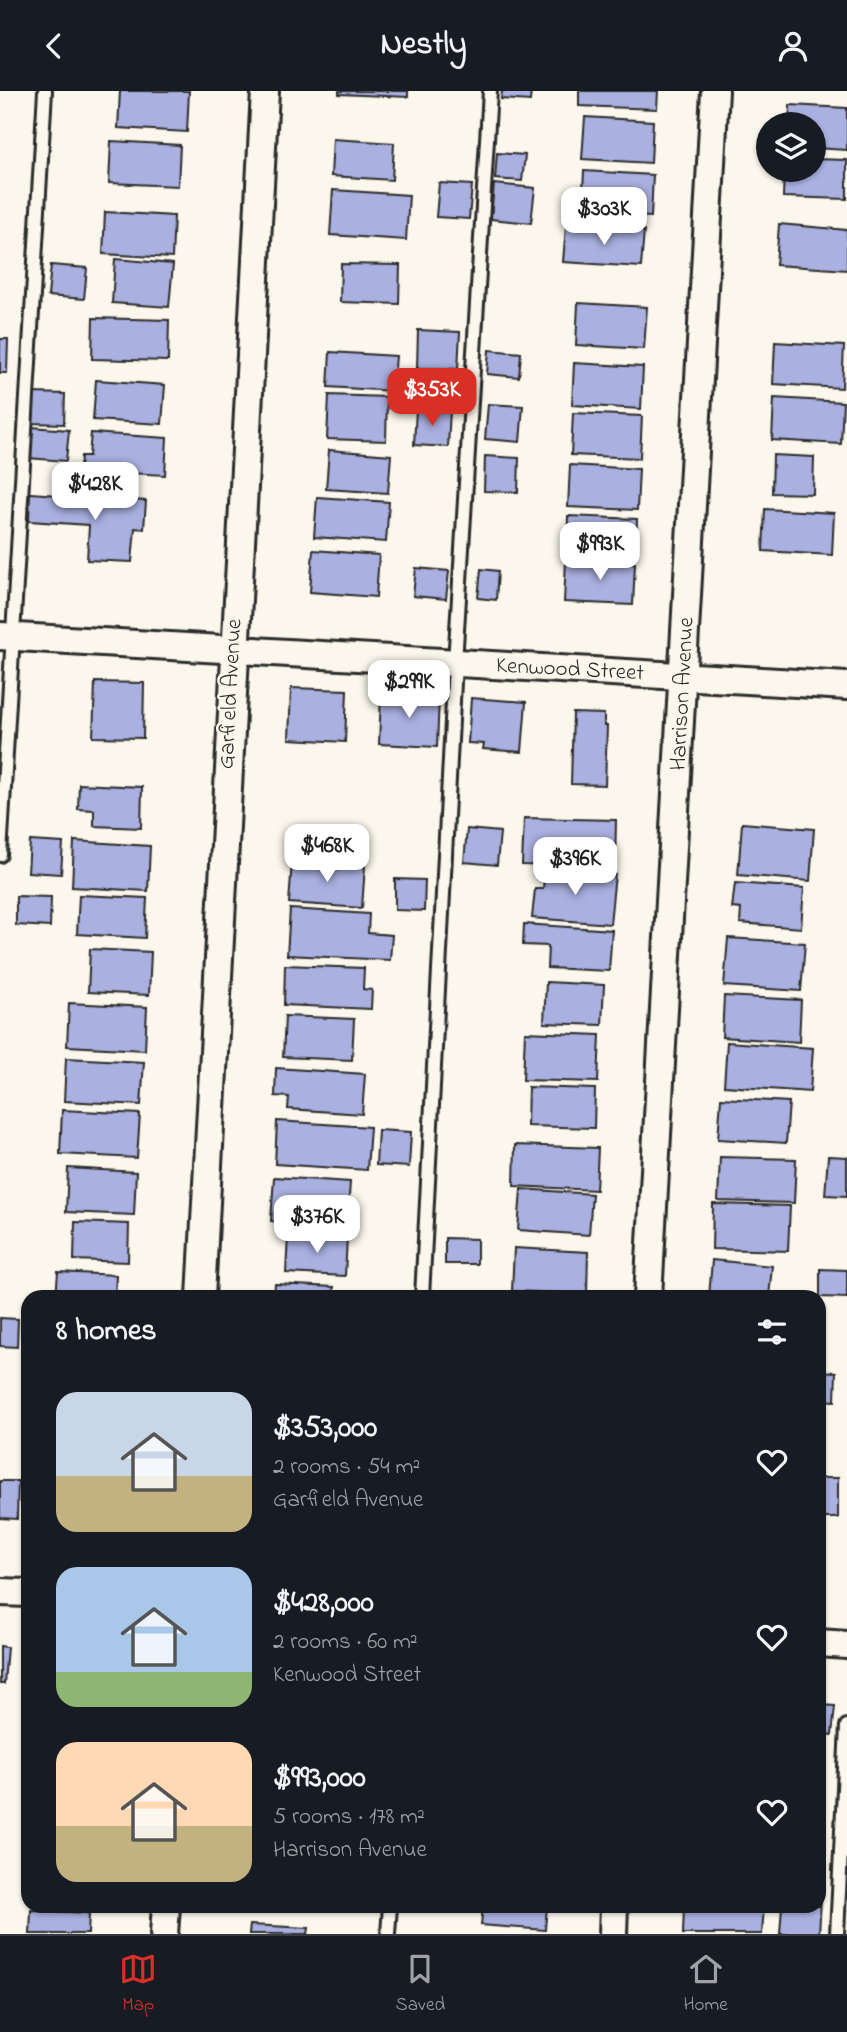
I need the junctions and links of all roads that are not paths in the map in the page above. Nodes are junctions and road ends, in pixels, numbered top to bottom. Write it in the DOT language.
graph roads {
  1 [pos="45,91"];
  2 [pos="265,91"];
  3 [pos="490,91"];
  4 [pos="715,91"];
  5 [pos="6,636"];
  6 [pos="233,650"];
  7 [pos="455,663"];
  8 [pos="684,676"];
  9 [pos="847,686"];
  10 [pos="0,855"];
  11 [pos="201,1290"];
  12 [pos="422,1290"];
  13 [pos="648,1290"];
  14 [pos="0,1592"];
  15 [pos="21,1593"];
  16 [pos="826,1643"];
  17 [pos="847,1644"];
  18 [pos="847,1726"];
  19 [pos="166,1913"];
  20 [pos="390,1913"];
  21 [pos="614,1913"];
  22 [pos="164,1934"];
  23 [pos="388,1934"];
  24 [pos="613,1934"];
  25 [pos="837,1934"];
  1 -- 5 [label="lane"];
  2 -- 6 [label="street, Garfield Avenue"];
  3 -- 7 [label="lane"];
  4 -- 8 [label="street, Harrison Avenue"];
  5 -- 6 [label="street, Kenwood Street"];
  5 -- 10 [label="lane"];
  6 -- 7 [label="street, Kenwood Street"];
  6 -- 11 [label="street, Garfield Avenue"];
  7 -- 8 [label="street, Kenwood Street"];
  7 -- 12 [label="lane"];
  8 -- 9 [label="street, Kenwood Street"];
  8 -- 13 [label="street, Harrison Avenue"];
  14 -- 15 [label="street"];
  16 -- 17 [label="street"];
  18 -- 25 [label="lane"];
  19 -- 22 [label="street"];
  20 -- 23 [label="lane"];
  21 -- 24 [label="street"];
}
